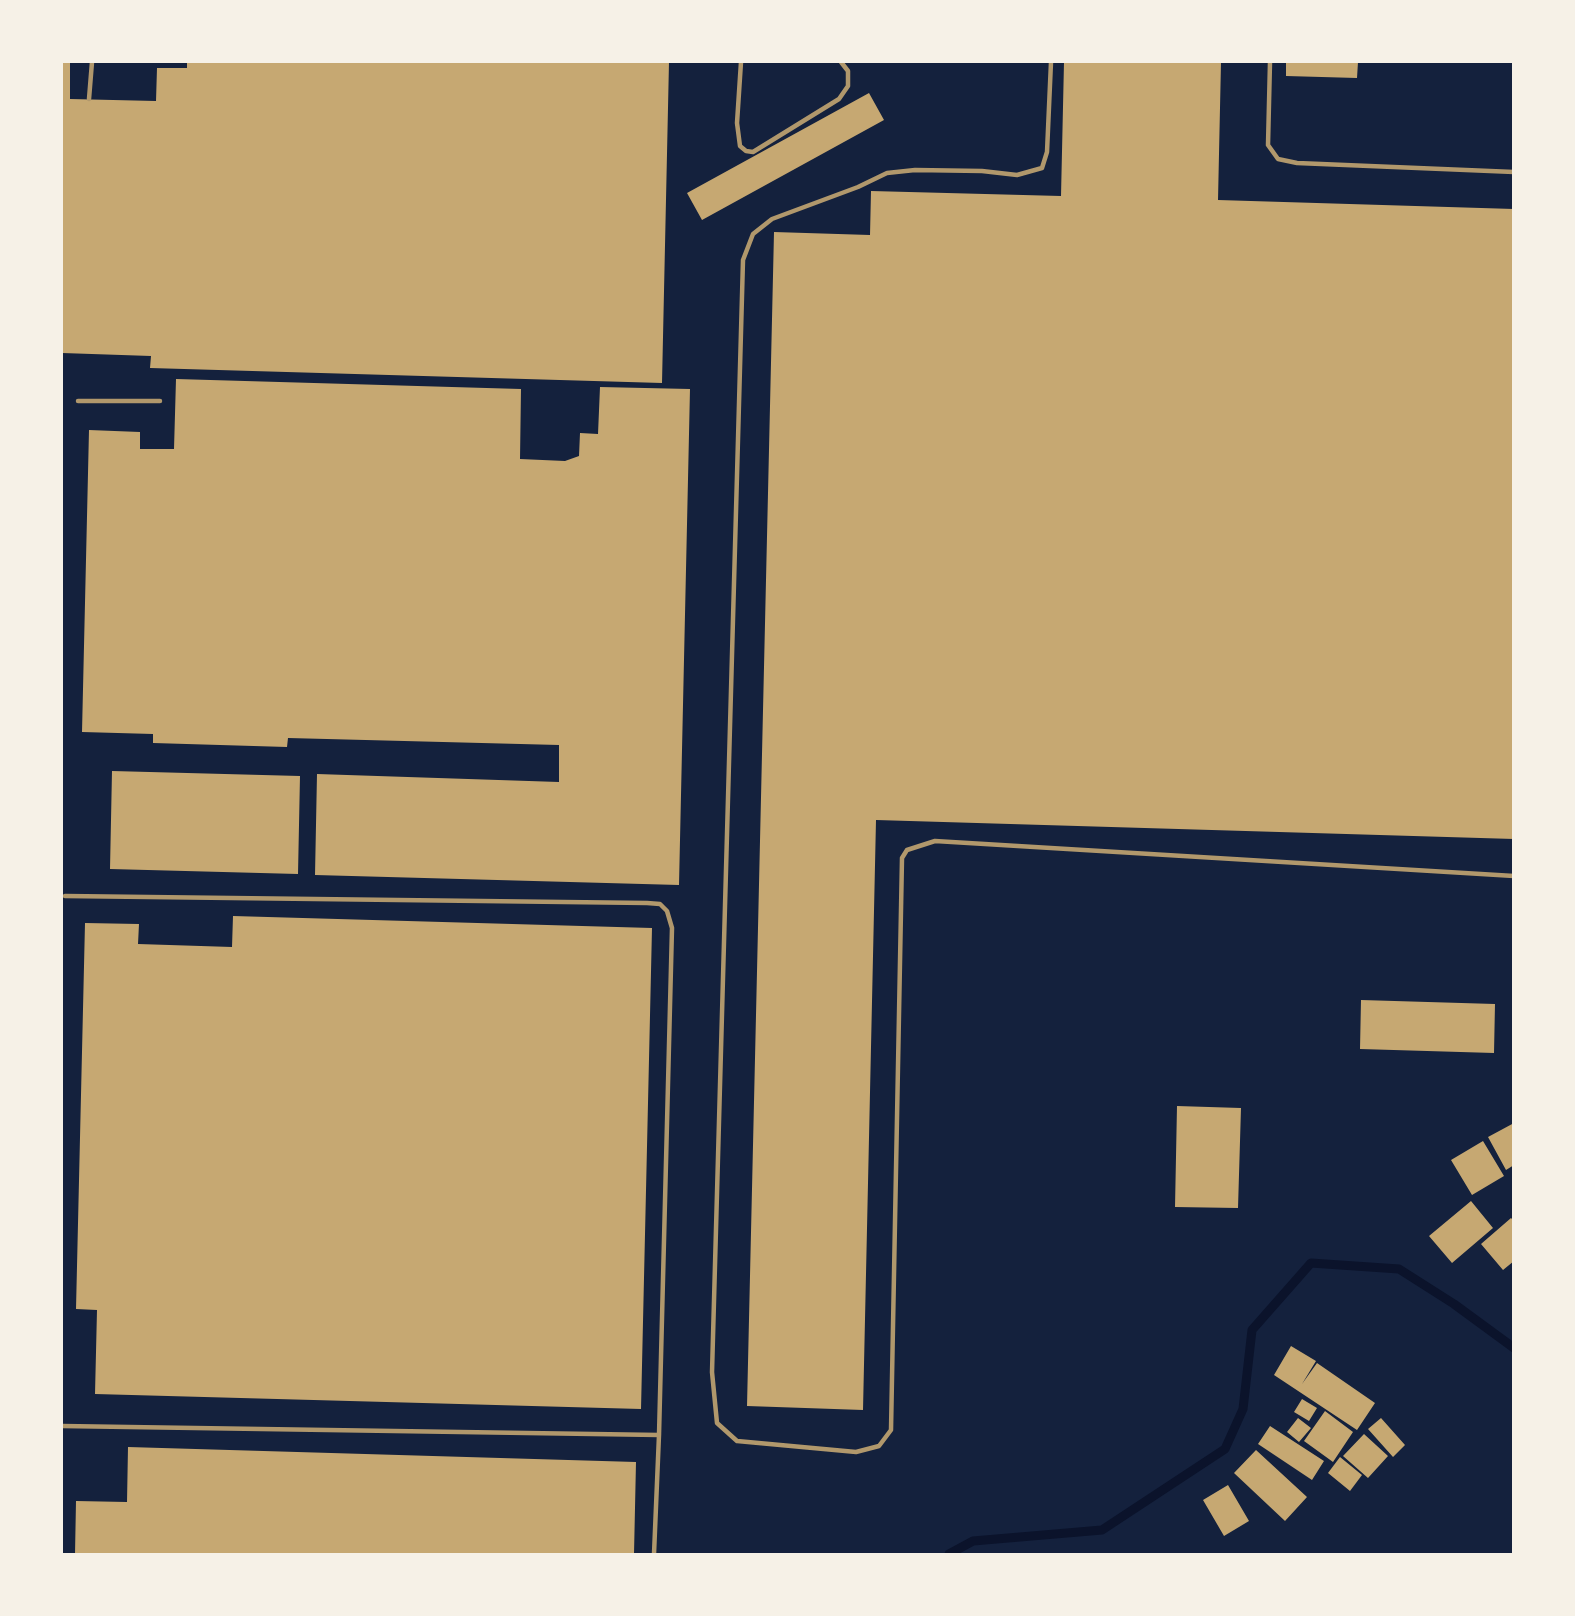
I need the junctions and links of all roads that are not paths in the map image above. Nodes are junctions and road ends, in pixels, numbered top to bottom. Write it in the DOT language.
graph roads {
  1 [pos="92,62"];
  2 [pos="741,62"];
  3 [pos="841,62"];
  4 [pos="1051,62"];
  5 [pos="1270,62"];
  6 [pos="89,99"];
  7 [pos="1514,172"];
  8 [pos="78,401"];
  9 [pos="160,401"];
  10 [pos="1514,876"];
  11 [pos="65,896"];
  12 [pos="62,1426"];
  13 [pos="659,1435"];
  14 [pos="654,1554"];
  1 -- 6 [label="lane"];
  2 -- 3 [label="lane"];
  4 -- 10 [label="lane"];
  5 -- 7 [label="lane"];
  8 -- 9 [label="lane"];
  11 -- 13 [label="lane"];
  12 -- 13 [label="lane"];
  13 -- 14 [label="lane"];
}
